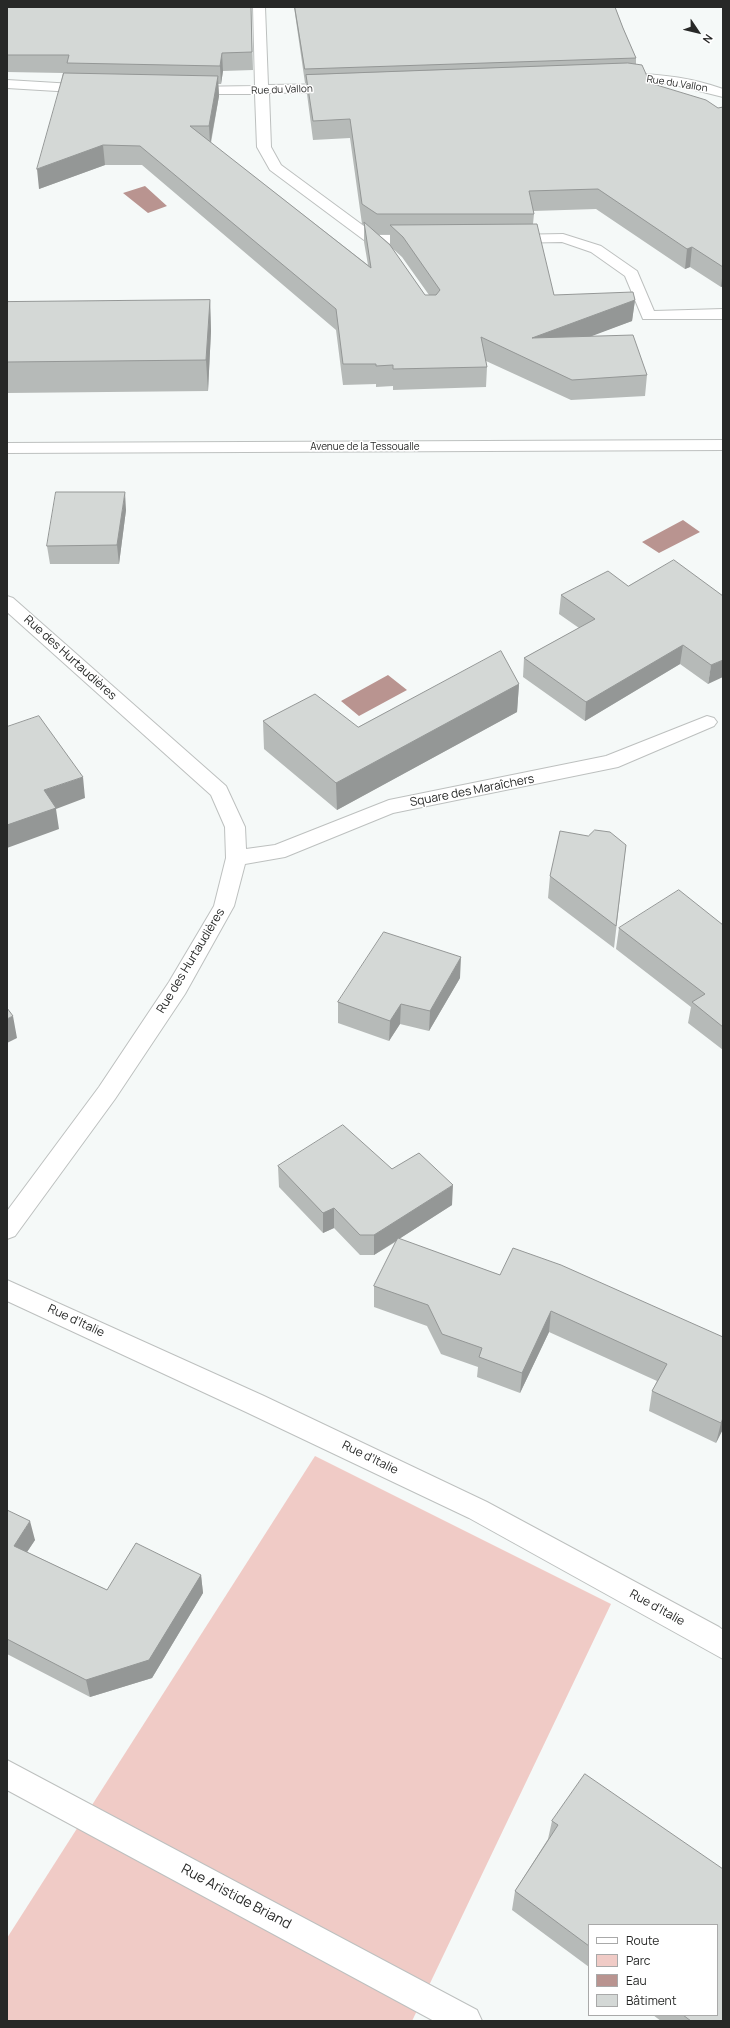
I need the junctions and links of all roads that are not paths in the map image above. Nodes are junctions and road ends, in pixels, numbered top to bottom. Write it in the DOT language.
graph roads {
  1 [pos="259,7"];
  2 [pos="602,78"];
  3 [pos="7,84"];
  4 [pos="352,88"];
  5 [pos="107,89"];
  6 [pos="178,91"];
  7 [pos="263,91"];
  8 [pos="723,92"];
  9 [pos="434,239"];
  10 [pos="495,239"];
  11 [pos="373,240"];
  12 [pos="396,261"];
  13 [pos="723,314"];
  14 [pos="723,445"];
  15 [pos="7,448"];
  16 [pos="7,602"];
  17 [pos="707,722"];
  18 [pos="236,858"];
  19 [pos="7,1229"];
  20 [pos="7,1290"];
  21 [pos="723,1646"];
  22 [pos="7,1774"];
  23 [pos="466,2021"];
  1 -- 7 [label="street"];
  2 -- 8 [label="street, Rue du Vallon"];
  3 -- 5 [label="street"];
  4 -- 7 [label="street, Rue du Vallon"];
  6 -- 7 [label="street, Rue du Vallon"];
  7 -- 11 [label="street"];
  9 -- 11 [label="street"];
  10 -- 13 [label="street"];
  11 -- 12 [label="street"];
  14 -- 15 [label="street, Avenue de la Tessoualle"];
  16 -- 18 [label="street, Rue des Hurtaudières"];
  17 -- 18 [label="street, Square des Maraîchers"];
  18 -- 19 [label="street, Rue des Hurtaudières"];
  20 -- 21 [label="street, Rue d’Italie"];
  22 -- 23 [label="street, Rue Aristide Briand"];
}
